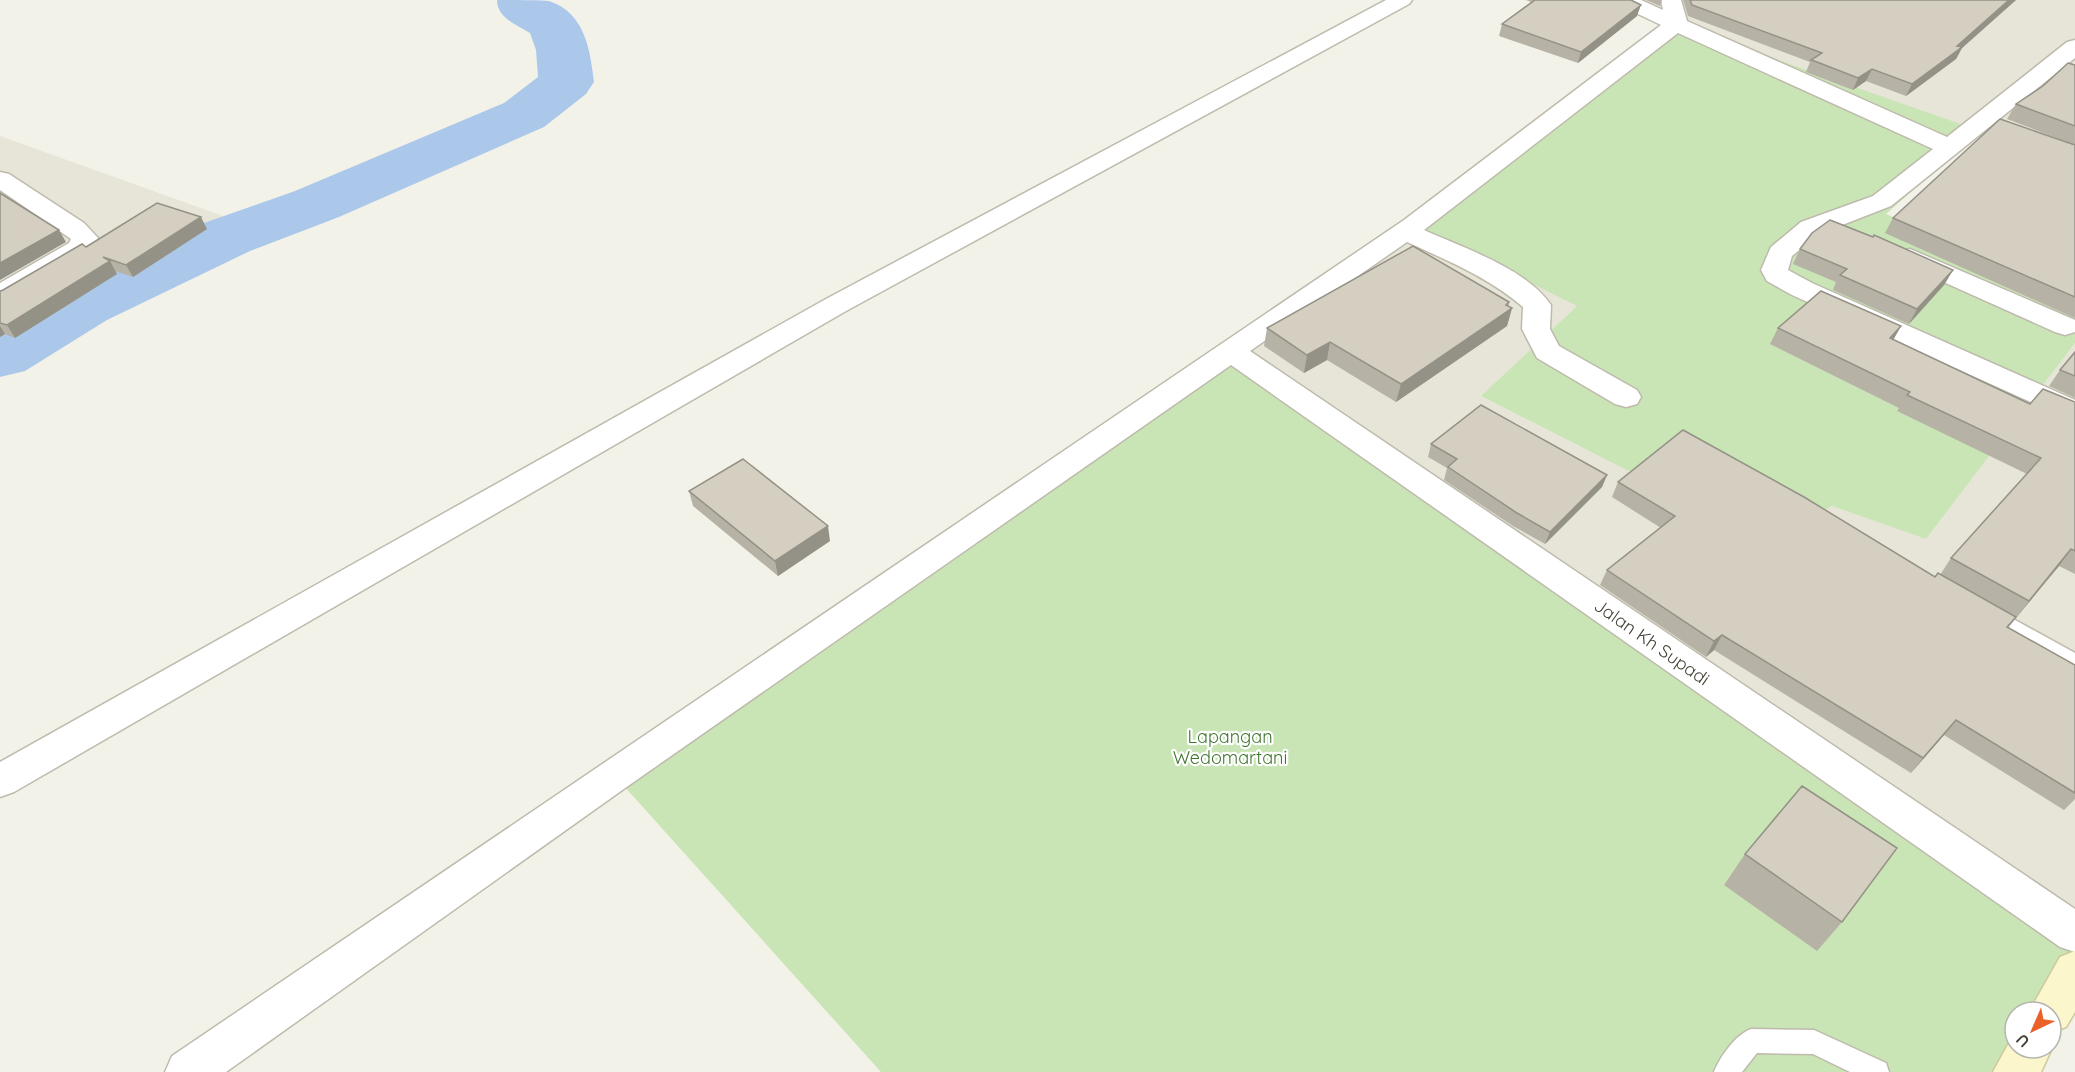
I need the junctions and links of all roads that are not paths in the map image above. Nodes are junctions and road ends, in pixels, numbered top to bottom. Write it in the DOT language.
graph roads {
  1 [pos="1402,0"];
  2 [pos="1624,0"];
  3 [pos="1674,11"];
  4 [pos="2075,47"];
  5 [pos="1949,147"];
  6 [pos="0,179"];
  7 [pos="1829,221"];
  8 [pos="1403,231"];
  9 [pos="0,295"];
  10 [pos="2065,326"];
  11 [pos="1230,351"];
  12 [pos="1626,397"];
  13 [pos="2075,412"];
  14 [pos="1973,603"];
  15 [pos="2075,662"];
  16 [pos="0,781"];
  17 [pos="2075,933"];
  18 [pos="2075,971"];
  19 [pos="2058,1000"];
  20 [pos="188,1072"];
  21 [pos="1726,1072"];
  22 [pos="1877,1072"];
  1 -- 16 [label="street"];
  2 -- 3 [label="street"];
  3 -- 5 [label="street"];
  3 -- 8 [label="street"];
  4 -- 5 [label="street"];
  5 -- 7 [label="street"];
  6 -- 9 [label="street"];
  7 -- 10 [label="street"];
  7 -- 13 [label="street"];
  8 -- 11 [label="street"];
  8 -- 12 [label="street"];
  11 -- 17 [label="street, Jalan Kh Supadi"];
  11 -- 20 [label="street"];
  14 -- 15 [label="lane"];
  18 -- 19 [label="main road"];
  21 -- 22 [label="lane"];
}
